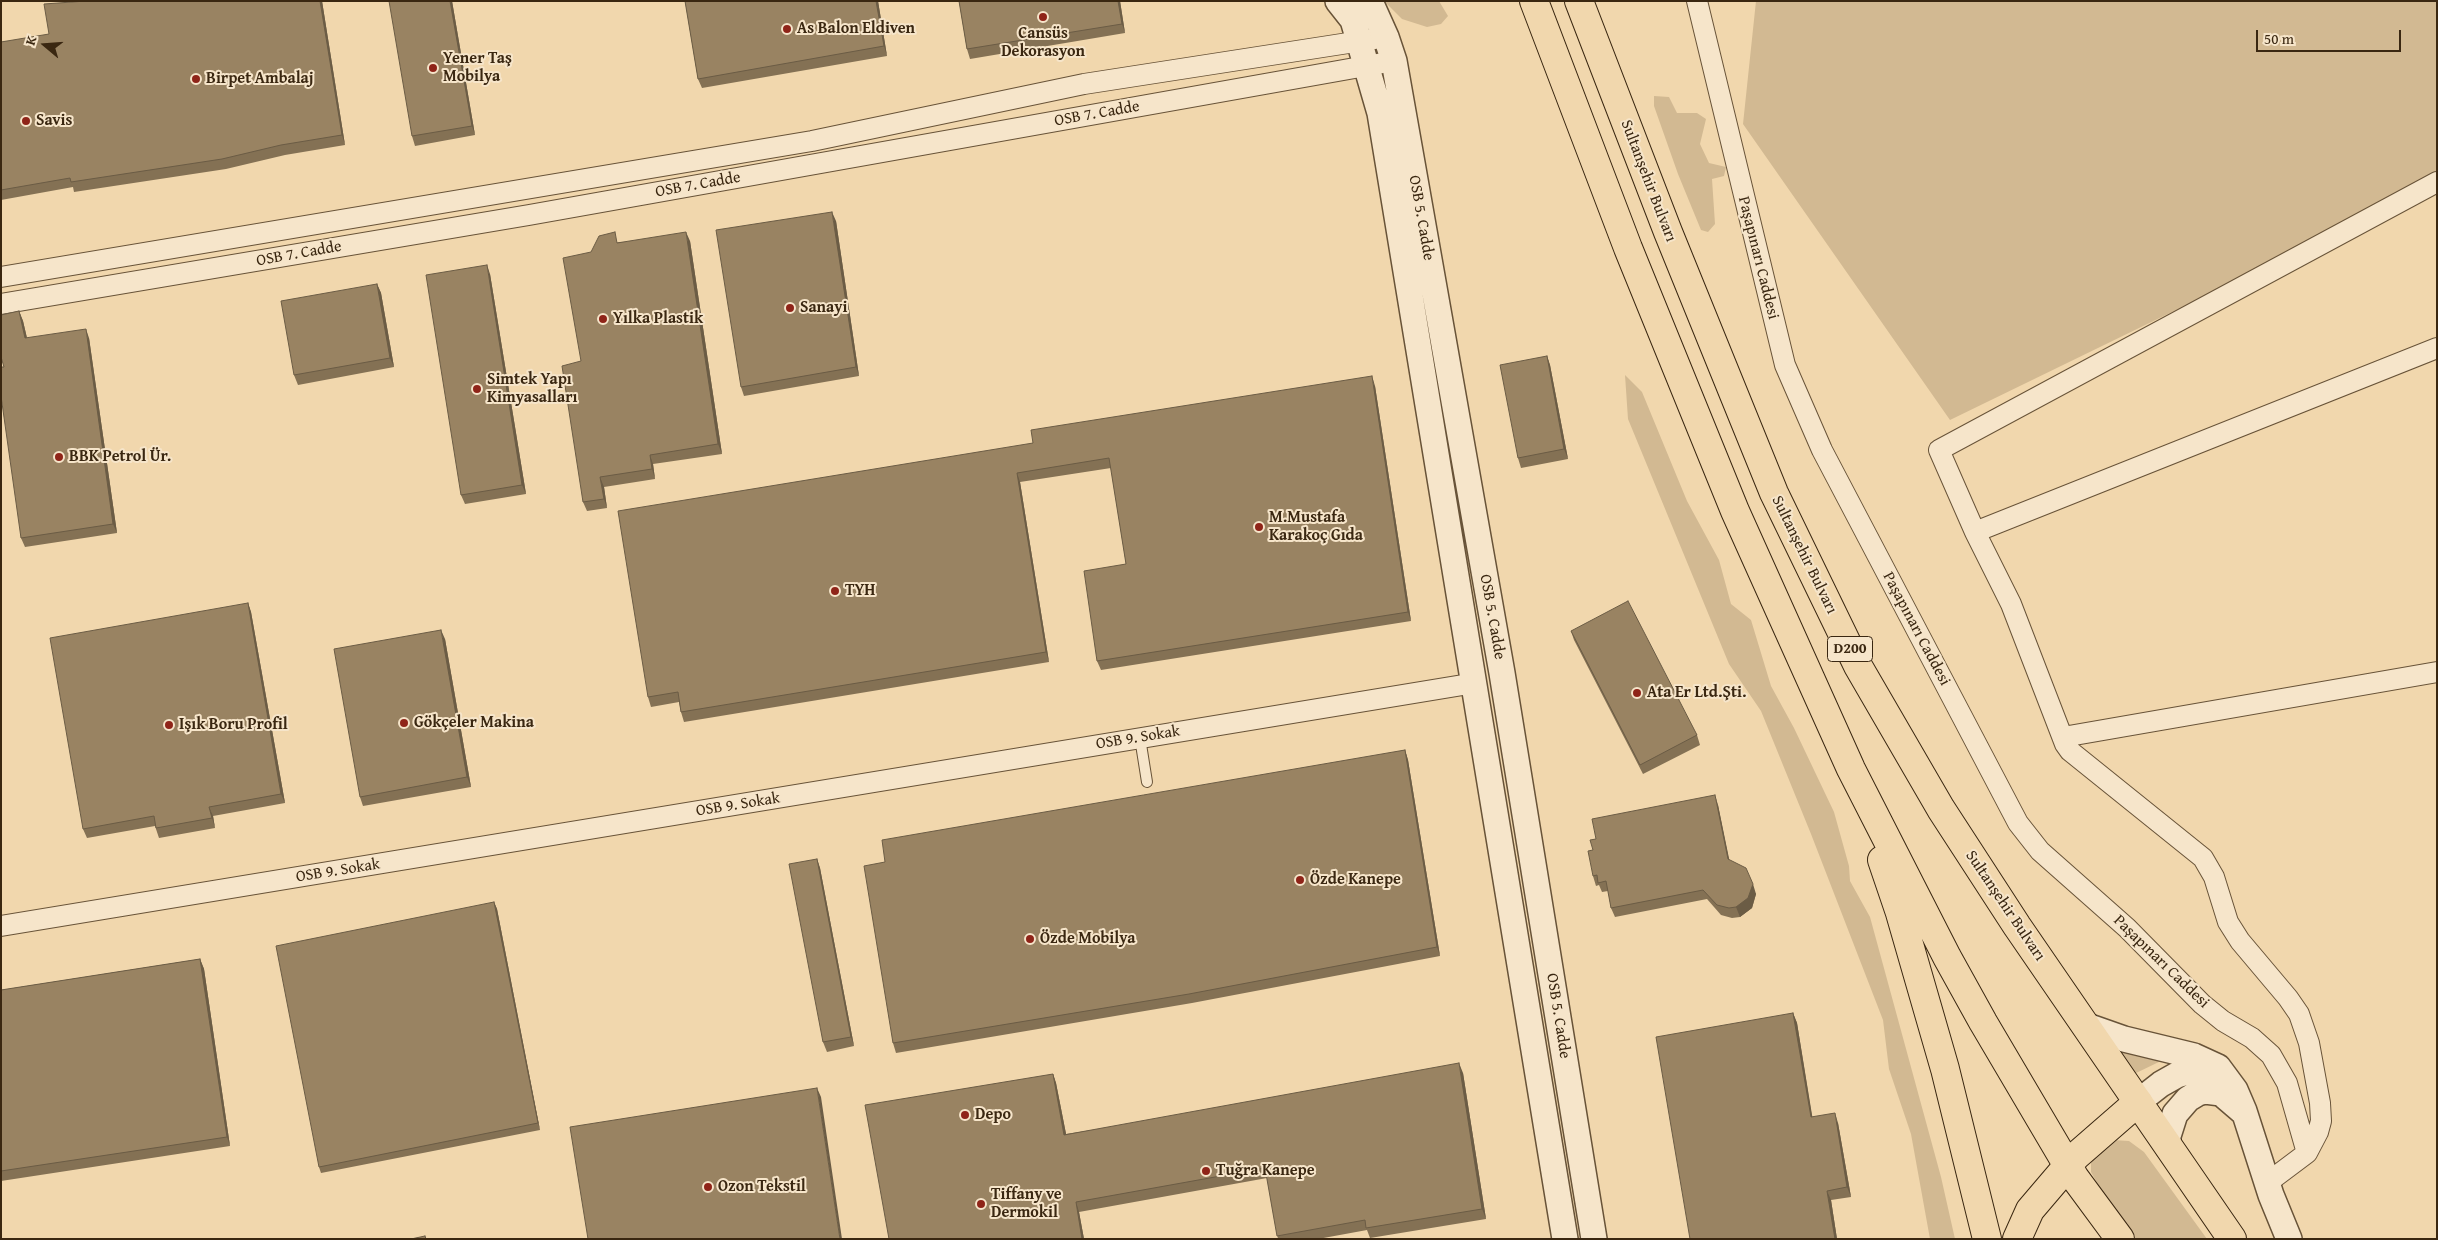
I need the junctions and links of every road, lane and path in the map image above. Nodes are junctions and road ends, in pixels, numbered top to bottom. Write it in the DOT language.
graph roads {
  1 [pos="1338,1"];
  2 [pos="1367,1"];
  3 [pos="1534,1"];
  4 [pos="1579,1"];
  5 [pos="1697,1"];
  6 [pos="1386,37"];
  7 [pos="1361,42"];
  8 [pos="1394,61"];
  9 [pos="1367,66"];
  10 [pos="2437,182"];
  11 [pos="1,276"];
  12 [pos="1,304"];
  13 [pos="2437,348"];
  14 [pos="1975,532"];
  15 [pos="2437,672"];
  16 [pos="1475,683"];
  17 [pos="2063,737"];
  18 [pos="1140,738"];
  19 [pos="1852,769"];
  20 [pos="1147,782"];
  21 [pos="1,926"];
  22 [pos="2087,1026"];
  23 [pos="2218,1067"];
  24 [pos="2138,1102"];
  25 [pos="2245,1114"];
  26 [pos="2168,1147"];
  27 [pos="2306,1153"];
  28 [pos="2068,1165"];
  29 [pos="2267,1183"];
  30 [pos="1564,1239"];
  31 [pos="1594,1239"];
  32 [pos="1987,1239"];
  33 [pos="2017,1239"];
  34 [pos="2120,1239"];
  35 [pos="2232,1239"];
  36 [pos="2290,1239"];
  1 -- 7 [label="street"];
  2 -- 6 [label="street, OSB 5. Cadde"];
  3 -- 19 [label="main road, D200"];
  4 -- 22 [label="main road, Sultanşehir Bulvarı / D200"];
  5 -- 27 [label="street, Paşapınarı Caddesi"];
  6 -- 7 [label="street, OSB 7. Cadde"];
  6 -- 8 [label="street, OSB 5. Cadde"];
  7 -- 9 [label="street"];
  7 -- 11 [label="street, OSB 7. Cadde"];
  8 -- 9 [label="street, OSB 7. Cadde"];
  8 -- 31 [label="street, OSB 5. Cadde"];
  9 -- 12 [label="street, OSB 7. Cadde"];
  9 -- 16 [label="street"];
  10 -- 14 [label="street"];
  13 -- 14 [label="street"];
  14 -- 17 [label="street"];
  15 -- 17 [label="street"];
  16 -- 18 [label="street, OSB 9. Sokak"];
  16 -- 30 [label="street"];
  17 -- 27 [label="street"];
  18 -- 20 [label="lane"];
  18 -- 21 [label="street, OSB 9. Sokak"];
  19 -- 28 [label="main road, D200"];
  19 -- 32 [label="main road"];
  22 -- 23 [label="street"];
  22 -- 24 [label="main road, Sultanşehir Bulvarı / D200"];
  23 -- 24 [label="street"];
  23 -- 25 [label="street"];
  24 -- 26 [label="main road, Sultanşehir Bulvarı / D200"];
  24 -- 28 [label="main road"];
  25 -- 26 [label="street"];
  25 -- 29 [label="street"];
  26 -- 35 [label="main road, Sultanşehir Bulvarı / D200"];
  27 -- 29 [label="street"];
  28 -- 33 [label="main road"];
  28 -- 34 [label="main road, D200"];
  29 -- 36 [label="street"];
}
